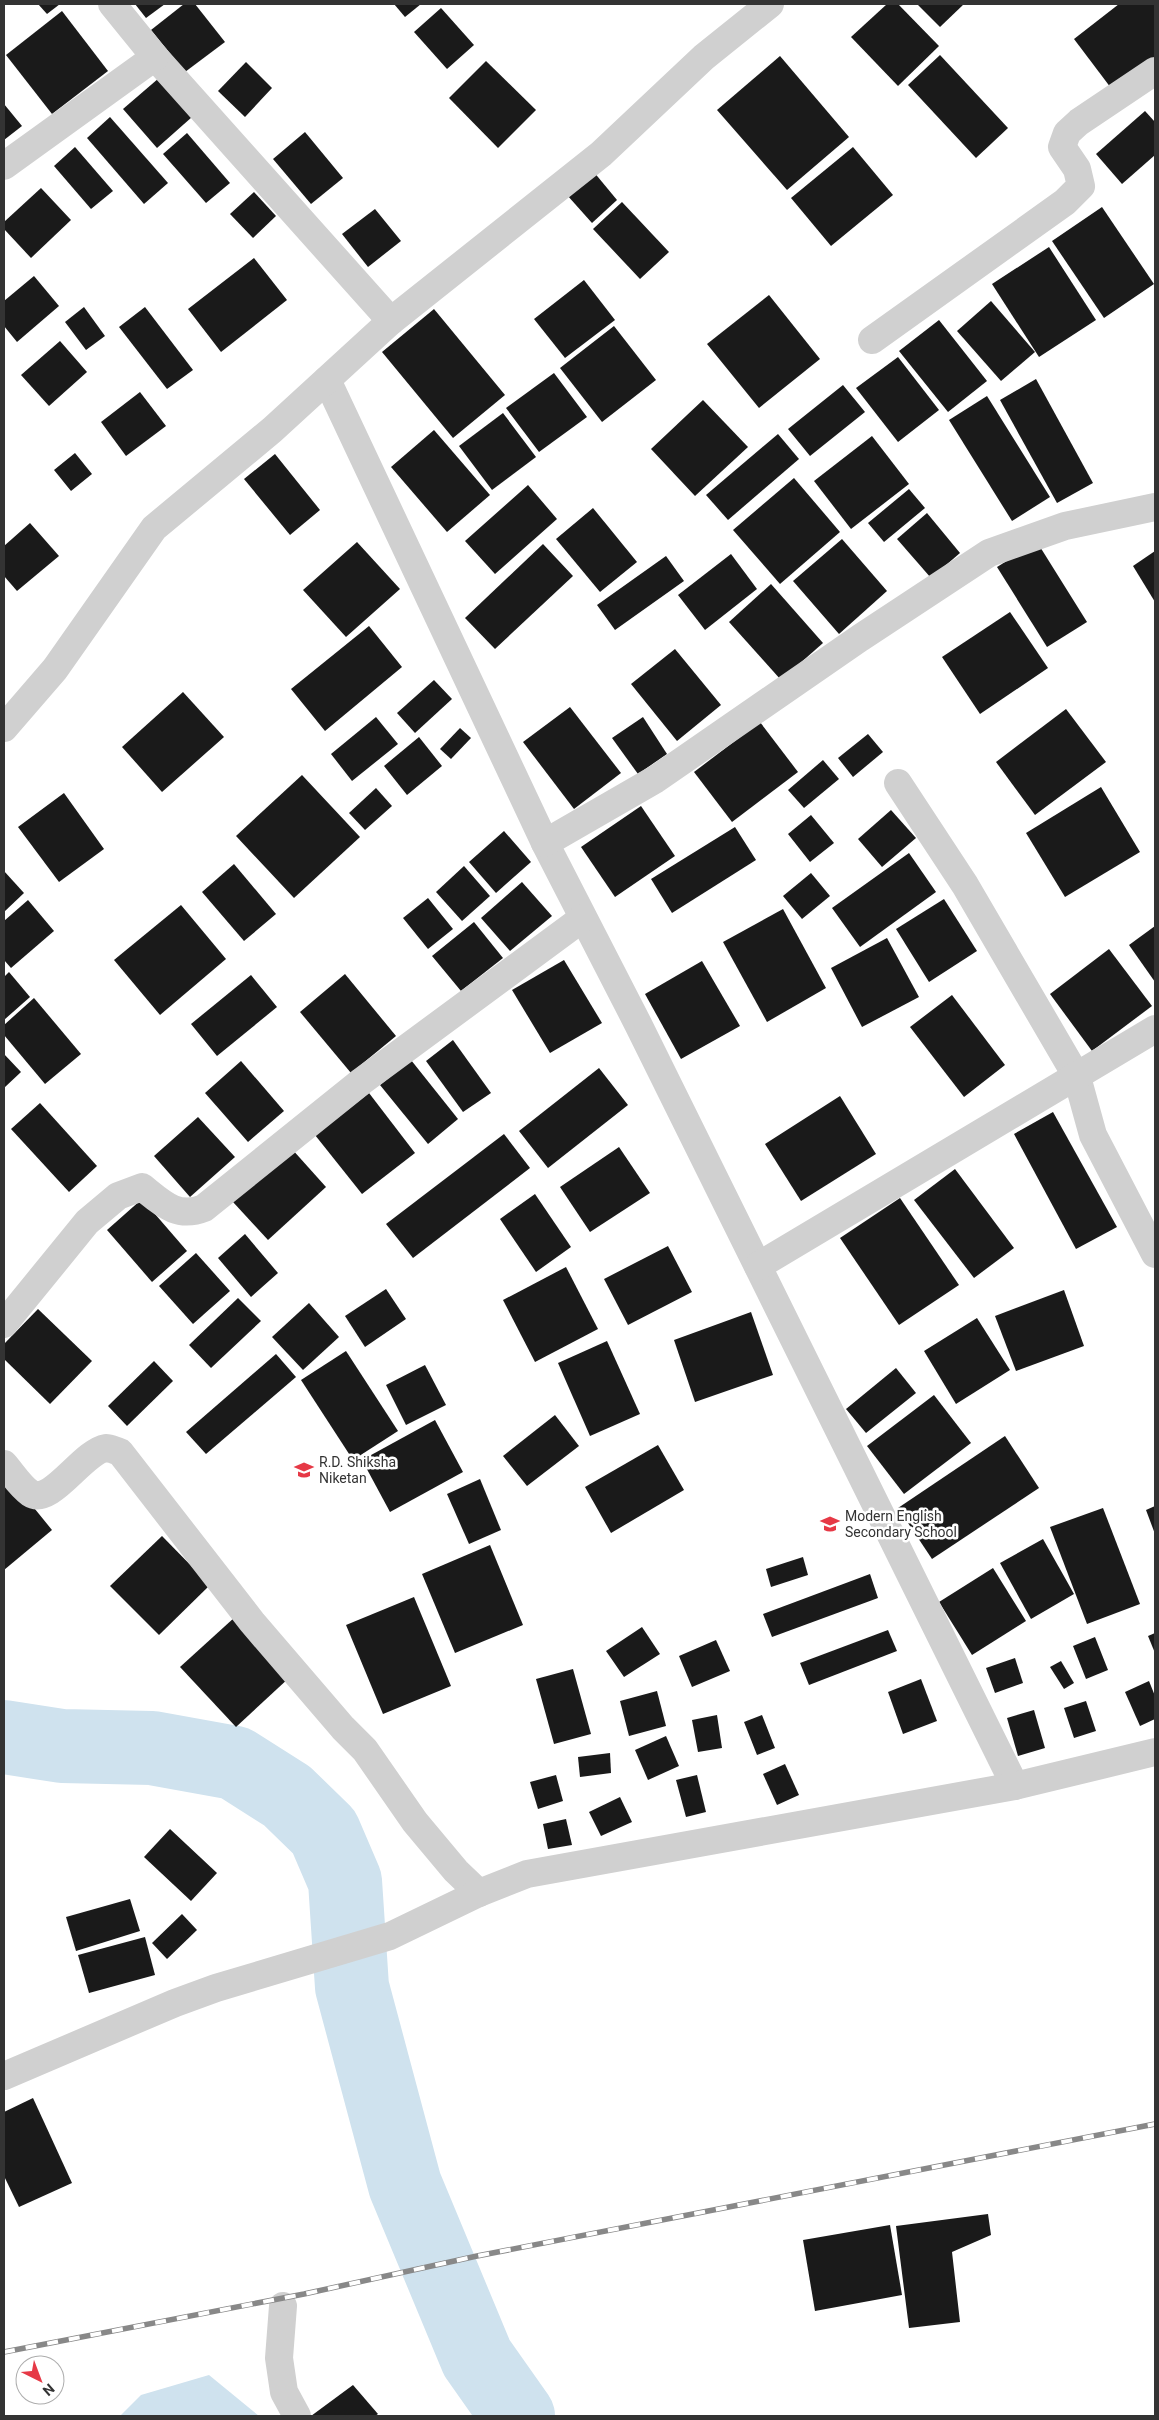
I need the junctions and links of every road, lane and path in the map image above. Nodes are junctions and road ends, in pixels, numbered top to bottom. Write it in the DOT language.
graph roads {
  1 [pos="112,4"];
  2 [pos="770,4"];
  3 [pos="155,57"];
  4 [pos="1155,71"];
  5 [pos="4,166"];
  6 [pos="391,322"];
  7 [pos="872,340"];
  8 [pos="327,380"];
  9 [pos="1155,507"];
  10 [pos="4,728"];
  11 [pos="898,783"];
  12 [pos="545,843"];
  13 [pos="583,918"];
  14 [pos="1155,1029"];
  15 [pos="1077,1077"];
  16 [pos="1155,1254"];
  17 [pos="758,1266"];
  18 [pos="4,1324"];
  19 [pos="4,1464"];
  20 [pos="1155,1752"];
  21 [pos="1015,1786"];
  22 [pos="478,1893"];
  23 [pos="4,2076"];
  24 [pos="283,2306"];
  25 [pos="297,2416"];
  1 -- 3 [label="street"];
  2 -- 6 [label="street"];
  3 -- 5 [label="street"];
  3 -- 6 [label="street"];
  4 -- 7 [label="street"];
  6 -- 8 [label="street"];
  8 -- 10 [label="street"];
  8 -- 12 [label="street"];
  9 -- 12 [label="street"];
  11 -- 15 [label="street"];
  12 -- 13 [label="street"];
  13 -- 17 [label="street"];
  13 -- 18 [label="street"];
  14 -- 15 [label="street"];
  15 -- 16 [label="street"];
  15 -- 17 [label="street"];
  17 -- 21 [label="street"];
  19 -- 22 [label="street"];
  20 -- 21 [label="street"];
  21 -- 22 [label="street"];
  22 -- 23 [label="street"];
  24 -- 25 [label="street"];
}
